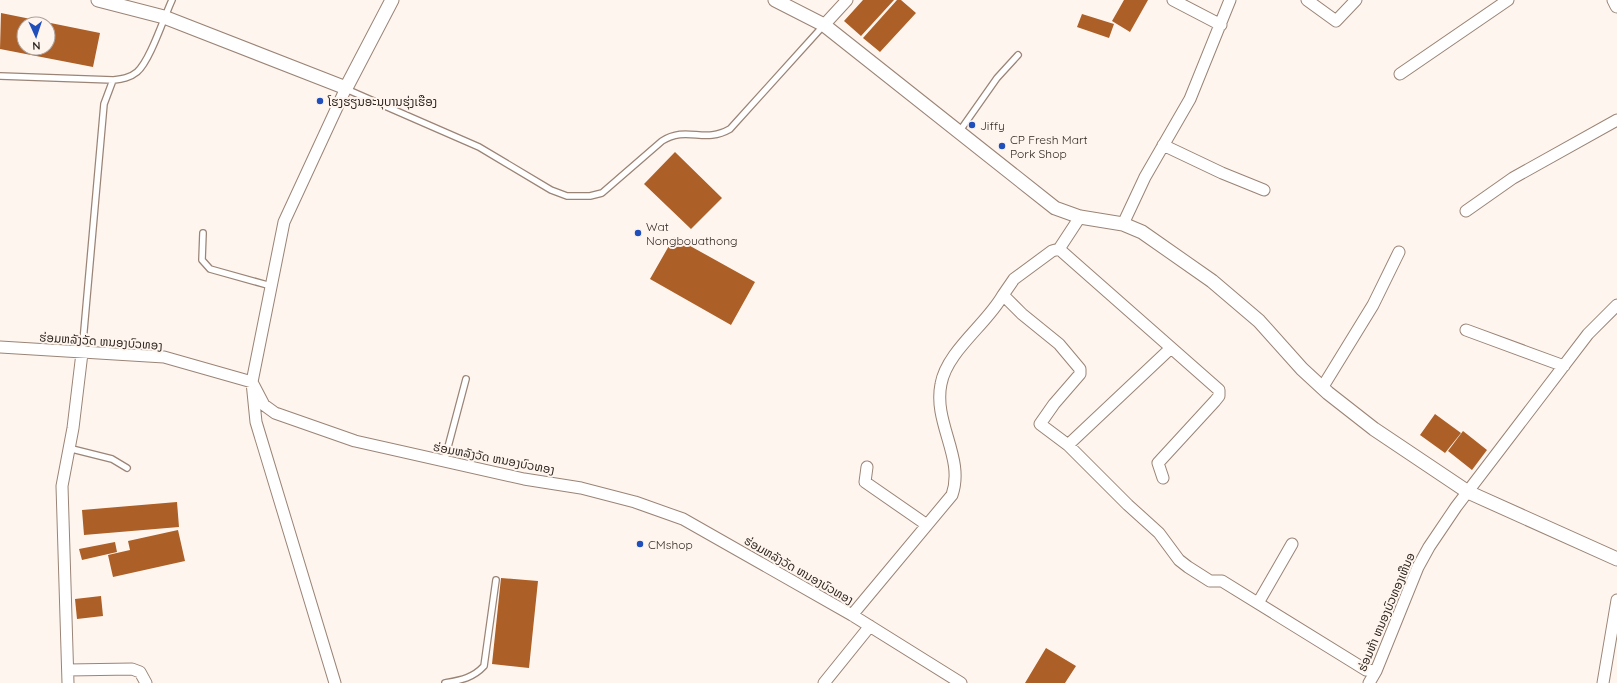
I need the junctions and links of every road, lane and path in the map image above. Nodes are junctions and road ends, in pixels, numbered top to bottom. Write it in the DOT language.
graph roads {
  1 [pos="100,0"];
  2 [pos="172,0"];
  3 [pos="392,0"];
  4 [pos="775,0"];
  5 [pos="847,0"];
  6 [pos="1173,0"];
  7 [pos="1230,0"];
  8 [pos="1307,0"];
  9 [pos="1356,0"];
  10 [pos="1508,0"];
  11 [pos="1614,0"];
  12 [pos="1617,6"];
  13 [pos="164,17"];
  14 [pos="824,25"];
  15 [pos="1221,25"];
  16 [pos="1018,55"];
  17 [pos="1400,74"];
  18 [pos="0,76"];
  19 [pos="113,80"];
  20 [pos="346,88"];
  21 [pos="1617,120"];
  22 [pos="959,132"];
  23 [pos="1163,145"];
  24 [pos="1264,190"];
  25 [pos="1466,211"];
  26 [pos="1080,217"];
  27 [pos="1123,224"];
  28 [pos="203,233"];
  29 [pos="1059,249"];
  30 [pos="1399,252"];
  31 [pos="271,286"];
  32 [pos="1004,295"];
  33 [pos="1617,305"];
  34 [pos="1466,330"];
  35 [pos="0,347"];
  36 [pos="1171,348"];
  37 [pos="82,353"];
  38 [pos="1564,366"];
  39 [pos="466,379"];
  40 [pos="252,382"];
  41 [pos="1322,388"];
  42 [pos="1068,445"];
  43 [pos="68,448"];
  44 [pos="444,462"];
  45 [pos="867,467"];
  46 [pos="126,468"];
  47 [pos="1163,478"];
  48 [pos="1468,492"];
  49 [pos="927,525"];
  50 [pos="1292,544"];
  51 [pos="1617,559"];
  52 [pos="496,580"];
  53 [pos="1617,600"];
  54 [pos="1258,603"];
  55 [pos="852,615"];
  56 [pos="870,626"];
  57 [pos="68,670"];
  58 [pos="1376,671"];
  59 [pos="68,683"];
  60 [pos="146,683"];
  61 [pos="335,683"];
  62 [pos="445,683"];
  63 [pos="824,683"];
  64 [pos="961,683"];
  65 [pos="1369,683"];
  66 [pos="1603,683"];
  1 -- 13 [label="street"];
  2 -- 13 [label="lane"];
  3 -- 20 [label="street"];
  4 -- 14 [label="street"];
  5 -- 14 [label="street"];
  6 -- 15 [label="street"];
  7 -- 15 [label="street"];
  8 -- 9 [label="street"];
  10 -- 17 [label="street"];
  11 -- 12 [label="street"];
  13 -- 19 [label="lane"];
  13 -- 20 [label="street"];
  14 -- 20 [label="lane"];
  14 -- 22 [label="street"];
  15 -- 23 [label="street"];
  16 -- 22 [label="lane"];
  18 -- 19 [label="lane"];
  19 -- 37 [label="lane"];
  20 -- 31 [label="street"];
  21 -- 25 [label="street"];
  22 -- 26 [label="street"];
  23 -- 24 [label="street"];
  23 -- 27 [label="street"];
  26 -- 27 [label="street"];
  26 -- 29 [label="street"];
  27 -- 41 [label="street"];
  28 -- 31 [label="lane"];
  29 -- 32 [label="street"];
  29 -- 36 [label="street"];
  30 -- 41 [label="street"];
  31 -- 40 [label="street"];
  32 -- 42 [label="street"];
  32 -- 49 [label="street"];
  33 -- 38 [label="street, ຮ່ອມຫ້າ ຫນອງບົວທອງເຫືນອ"];
  34 -- 38 [label="street"];
  35 -- 37 [label="street, ຮ່ອມຫລັງວັດ ຫນອງບົວທອງ"];
  36 -- 42 [label="street"];
  36 -- 47 [label="street"];
  37 -- 40 [label="street, ຮ່ອມຫລັງວັດ ຫນອງບົວທອງ"];
  37 -- 43 [label="street"];
  38 -- 48 [label="street, ຮ່ອມຫ້າ ຫນອງບົວທອງເຫືນອ"];
  39 -- 44 [label="lane"];
  40 -- 44 [label="street, ຮ່ອມຫລັງວັດ ຫນອງບົວທອງ"];
  40 -- 61 [label="street"];
  41 -- 48 [label="street"];
  42 -- 54 [label="street"];
  43 -- 46 [label="lane"];
  43 -- 57 [label="street"];
  44 -- 55 [label="street, ຮ່ອມຫລັງວັດ ຫນອງບົວທອງ"];
  45 -- 49 [label="street"];
  48 -- 51 [label="street"];
  48 -- 58 [label="street, ຮ່ອມຫ້າ ຫນອງບົວທອງເຫືນອ"];
  49 -- 55 [label="street"];
  50 -- 54 [label="street"];
  52 -- 62 [label="lane"];
  53 -- 66 [label="street"];
  54 -- 58 [label="street"];
  55 -- 56 [label="street, ຮ່ອມຫລັງວັດ ຫນອງບົວທອງ"];
  56 -- 63 [label="street"];
  56 -- 64 [label="street, ຮ່ອມຫລັງວັດ ຫນອງບົວທອງ"];
  57 -- 59 [label="street"];
  57 -- 60 [label="street"];
  58 -- 65 [label="street, ຮ່ອມຫ້າ ຫນອງບົວທອງເຫືນອ"];
}
